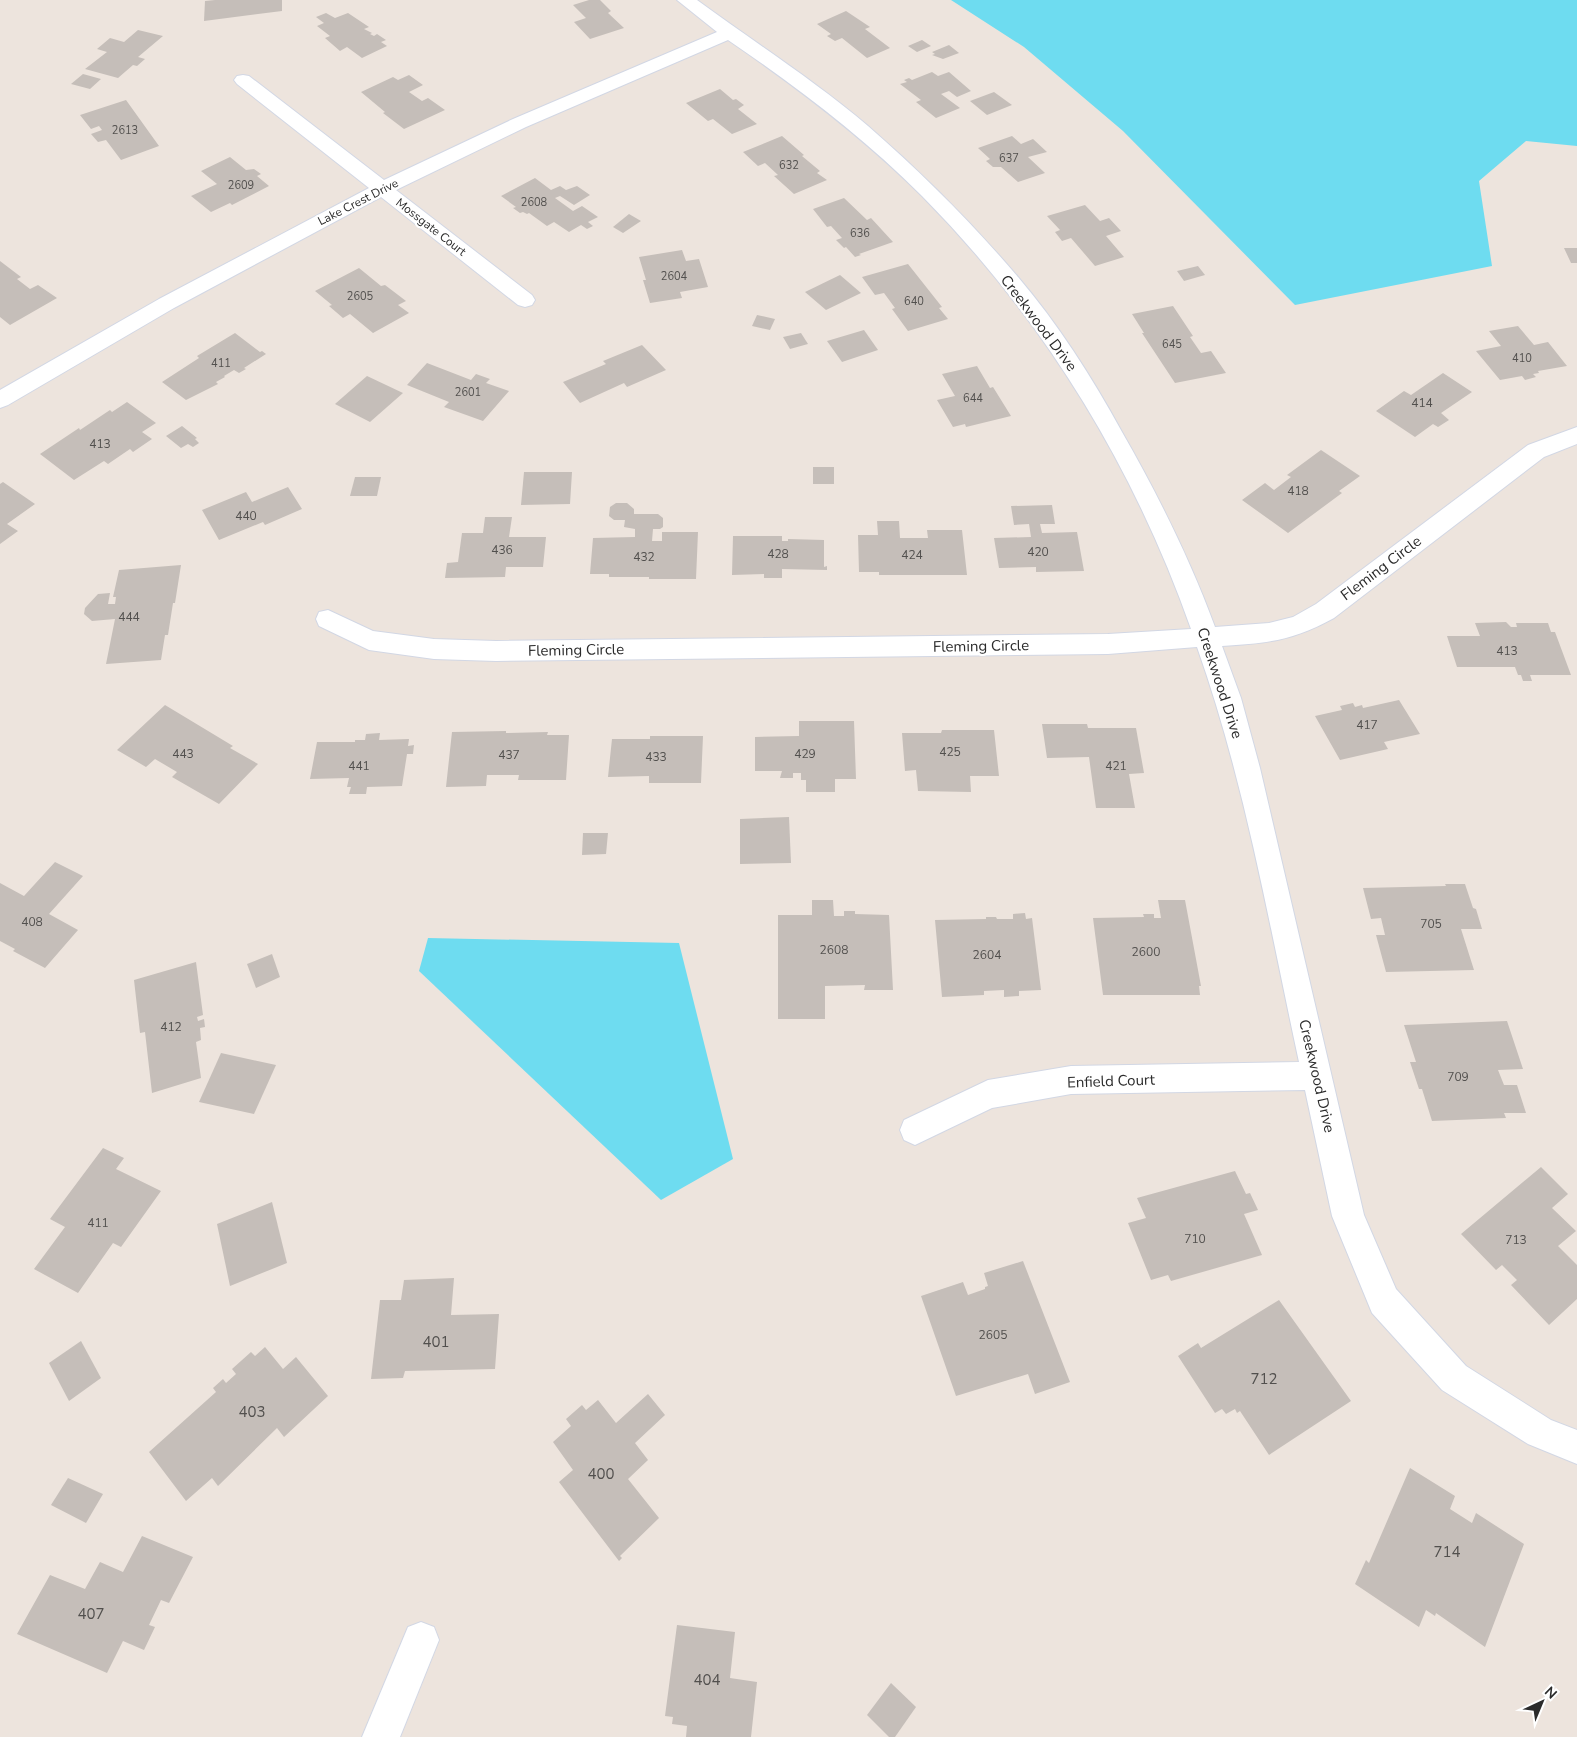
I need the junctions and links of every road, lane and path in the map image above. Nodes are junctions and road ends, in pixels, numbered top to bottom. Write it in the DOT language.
graph roads {
  1 [pos="686,0"];
  2 [pos="730,33"];
  3 [pos="243,80"];
  4 [pos="382,189"];
  5 [pos="525,300"];
  6 [pos="0,400"];
  7 [pos="1577,435"];
  8 [pos="328,619"];
  9 [pos="1205,637"];
  10 [pos="1317,1076"];
  11 [pos="915,1130"];
  12 [pos="1577,1447"];
  13 [pos="422,1640"];
  14 [pos="381,1737"];
  1 -- 2 [label="street, Creekwood Drive"];
  2 -- 4 [label="street, Lake Crest Drive"];
  2 -- 9 [label="street, Creekwood Drive"];
  3 -- 4 [label="street, Mossgate Court"];
  4 -- 5 [label="street, Mossgate Court"];
  4 -- 6 [label="street, Lake Crest Drive"];
  7 -- 9 [label="street, Fleming Circle"];
  8 -- 9 [label="street, Fleming Circle"];
  9 -- 10 [label="street, Creekwood Drive"];
  10 -- 11 [label="street, Enfield Court"];
  10 -- 12 [label="street, Creekwood Drive"];
  13 -- 14 [label="street"];
}
